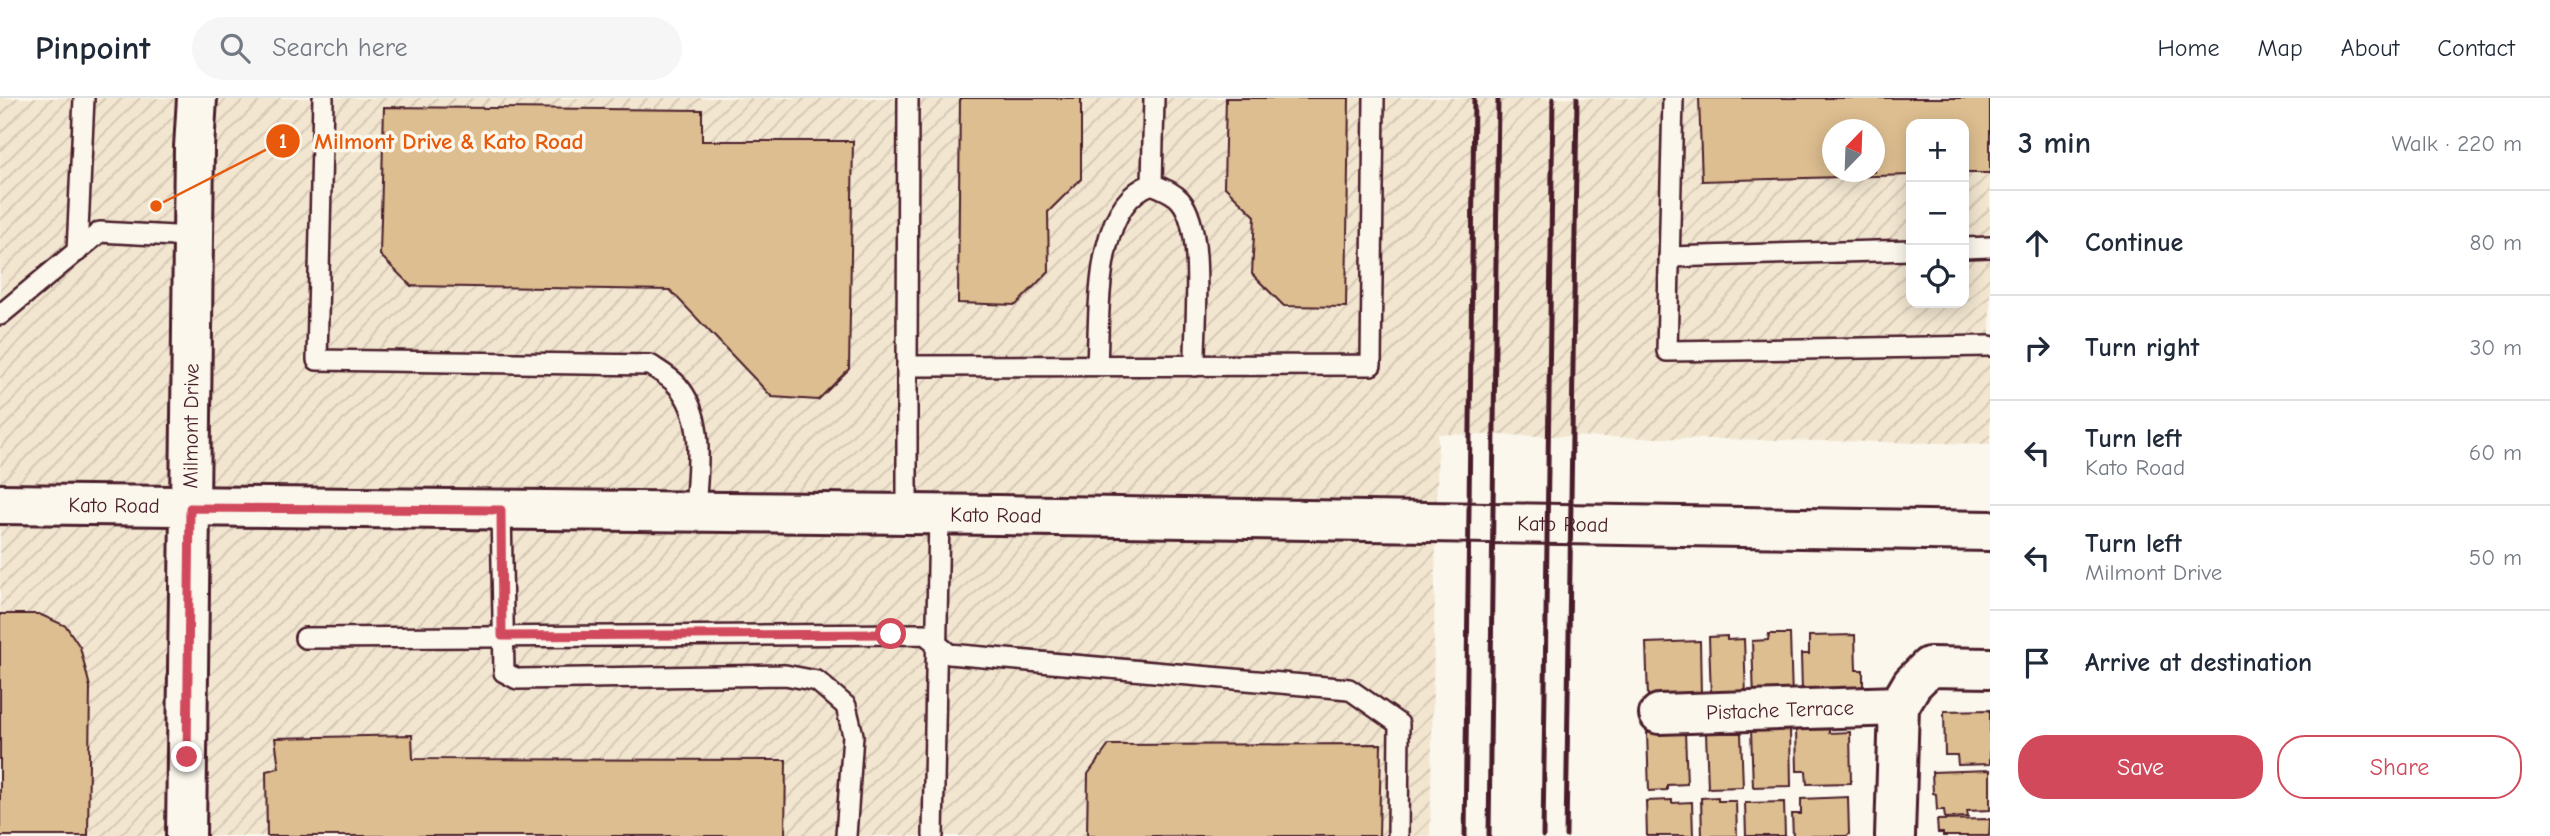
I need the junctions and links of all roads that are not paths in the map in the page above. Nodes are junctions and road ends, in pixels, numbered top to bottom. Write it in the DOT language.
graph roads {
  1 [pos="84,98"];
  2 [pos="197,98"];
  3 [pos="323,98"];
  4 [pos="908,98"];
  5 [pos="1154,98"];
  6 [pos="1374,98"];
  7 [pos="1673,98"];
  8 [pos="1152,184"];
  9 [pos="193,237"];
  10 [pos="1990,247"];
  11 [pos="1969,248"];
  12 [pos="1906,250"];
  13 [pos="77,251"];
  14 [pos="1669,257"];
  15 [pos="0,315"];
  16 [pos="1990,346"];
  17 [pos="1097,365"];
  18 [pos="907,366"];
  19 [pos="1195,366"];
  20 [pos="0,504"];
  21 [pos="190,508"];
  22 [pos="501,510"];
  23 [pos="695,512"];
  24 [pos="923,514"];
  25 [pos="1990,531"];
  26 [pos="502,636"];
  27 [pos="305,638"];
  28 [pos="936,643"];
  29 [pos="1990,668"];
  30 [pos="1899,706"];
  31 [pos="1659,714"];
  32 [pos="186,836"];
  33 [pos="846,836"];
  34 [pos="933,836"];
  35 [pos="1398,836"];
  36 [pos="1895,836"];
  1 -- 13 [label="lane"];
  2 -- 9 [label="street, Milmont Drive"];
  3 -- 23 [label="lane"];
  4 -- 18 [label="lane"];
  5 -- 8 [label="lane"];
  6 -- 19 [label="lane"];
  7 -- 14 [label="lane"];
  8 -- 17 [label="lane"];
  8 -- 19 [label="lane"];
  9 -- 13 [label="lane"];
  9 -- 21 [label="street, Milmont Drive"];
  10 -- 11 [label="lane"];
  12 -- 14 [label="lane"];
  13 -- 15 [label="lane"];
  14 -- 16 [label="lane"];
  17 -- 18 [label="lane"];
  17 -- 19 [label="lane"];
  18 -- 24 [label="lane"];
  20 -- 21 [label="street, Kato Road"];
  21 -- 22 [label="street, Kato Road"];
  21 -- 32 [label="street, Milmont Drive"];
  22 -- 23 [label="street, Kato Road"];
  22 -- 26 [label="lane"];
  23 -- 24 [label="street, Kato Road"];
  24 -- 25 [label="street, Kato Road"];
  24 -- 28 [label="lane"];
  26 -- 27 [label="lane"];
  26 -- 28 [label="lane"];
  26 -- 33 [label="lane"];
  28 -- 34 [label="lane"];
  28 -- 35 [label="lane"];
  29 -- 30 [label="street"];
  30 -- 31 [label="street, Pistache Terrace"];
  30 -- 36 [label="street"];
}
